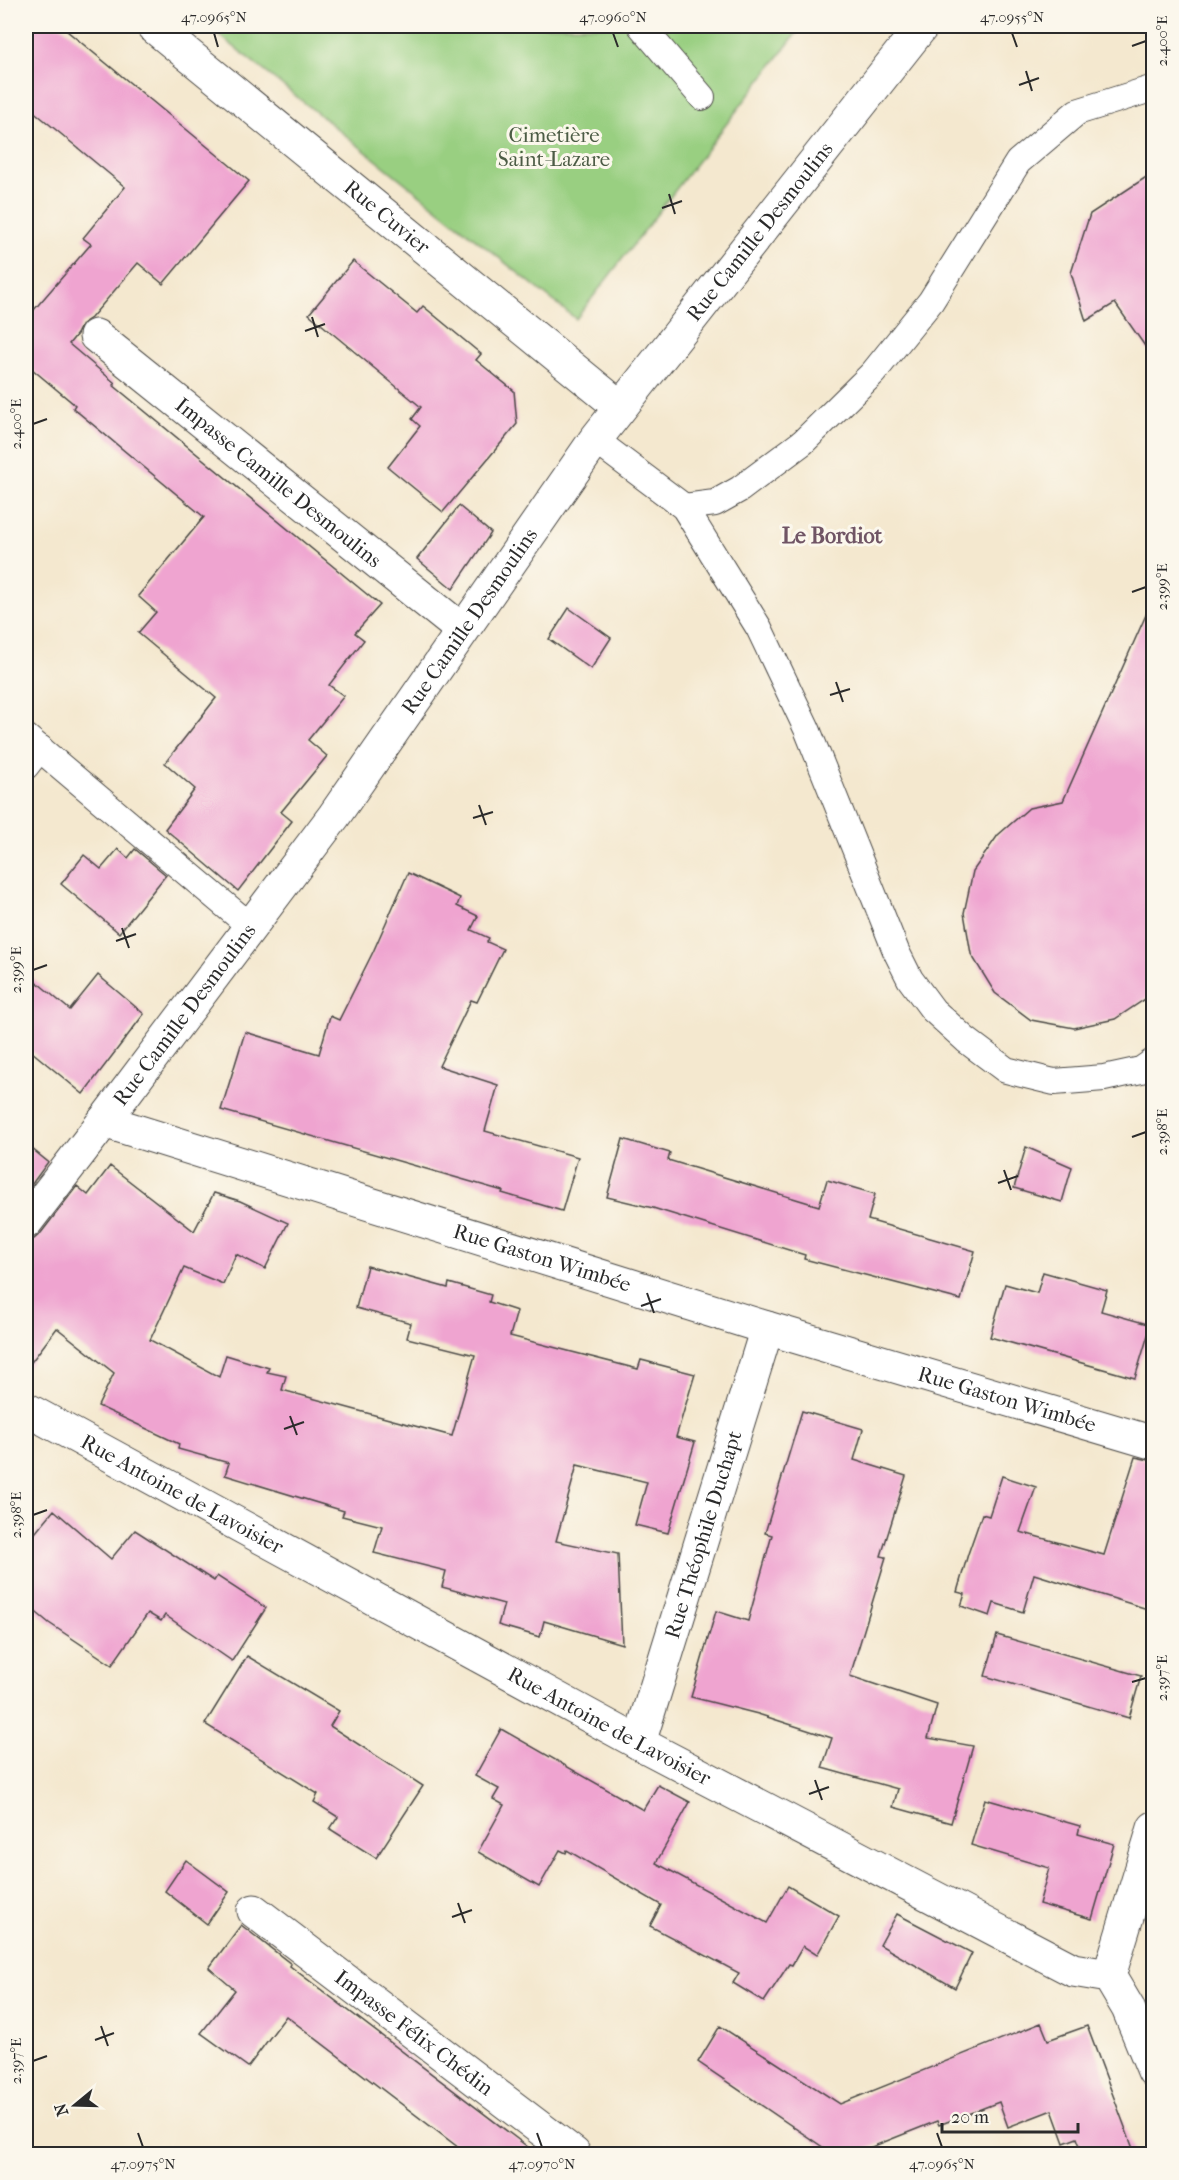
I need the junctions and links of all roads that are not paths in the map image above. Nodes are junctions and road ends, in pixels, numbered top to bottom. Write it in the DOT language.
graph roads {
  1 [pos="153,26"];
  2 [pos="641,26"];
  3 [pos="922,26"];
  4 [pos="1154,88"];
  5 [pos="702,97"];
  6 [pos="96,336"];
  7 [pos="620,407"];
  8 [pos="595,440"];
  9 [pos="684,507"];
  10 [pos="462,630"];
  11 [pos="30,750"];
  12 [pos="250,926"];
  13 [pos="1154,1061"];
  14 [pos="104,1122"];
  15 [pos="26,1222"];
  16 [pos="767,1328"];
  17 [pos="26,1409"];
  18 [pos="1154,1443"];
  19 [pos="639,1743"];
  20 [pos="1154,1828"];
  21 [pos="254,1911"];
  22 [pos="1109,1976"];
  23 [pos="1154,2071"];
  24 [pos="574,2154"];
  1 -- 7 [label="street, Rue Cuvier"];
  2 -- 5 [label="lane"];
  3 -- 7 [label="street, Rue Camille Desmoulins"];
  4 -- 9 [label="lane"];
  6 -- 10 [label="street, Impasse Camille Desmoulins"];
  7 -- 8 [label="street, Rue Camille Desmoulins"];
  8 -- 9 [label="lane"];
  8 -- 10 [label="street, Rue Camille Desmoulins"];
  9 -- 13 [label="lane"];
  10 -- 12 [label="street, Rue Camille Desmoulins"];
  11 -- 12 [label="lane"];
  12 -- 14 [label="street, Rue Camille Desmoulins"];
  14 -- 15 [label="street, Rue Camille Desmoulins"];
  14 -- 16 [label="street, Rue Gaston Wimbée"];
  16 -- 18 [label="street, Rue Gaston Wimbée"];
  16 -- 19 [label="street, Rue Théophile Duchapt"];
  17 -- 19 [label="street, Rue Antoine de Lavoisier"];
  19 -- 22 [label="street, Rue Antoine de Lavoisier"];
  20 -- 22 [label="street"];
  21 -- 24 [label="street, Impasse Félix Chédin"];
  22 -- 23 [label="street"];
}
